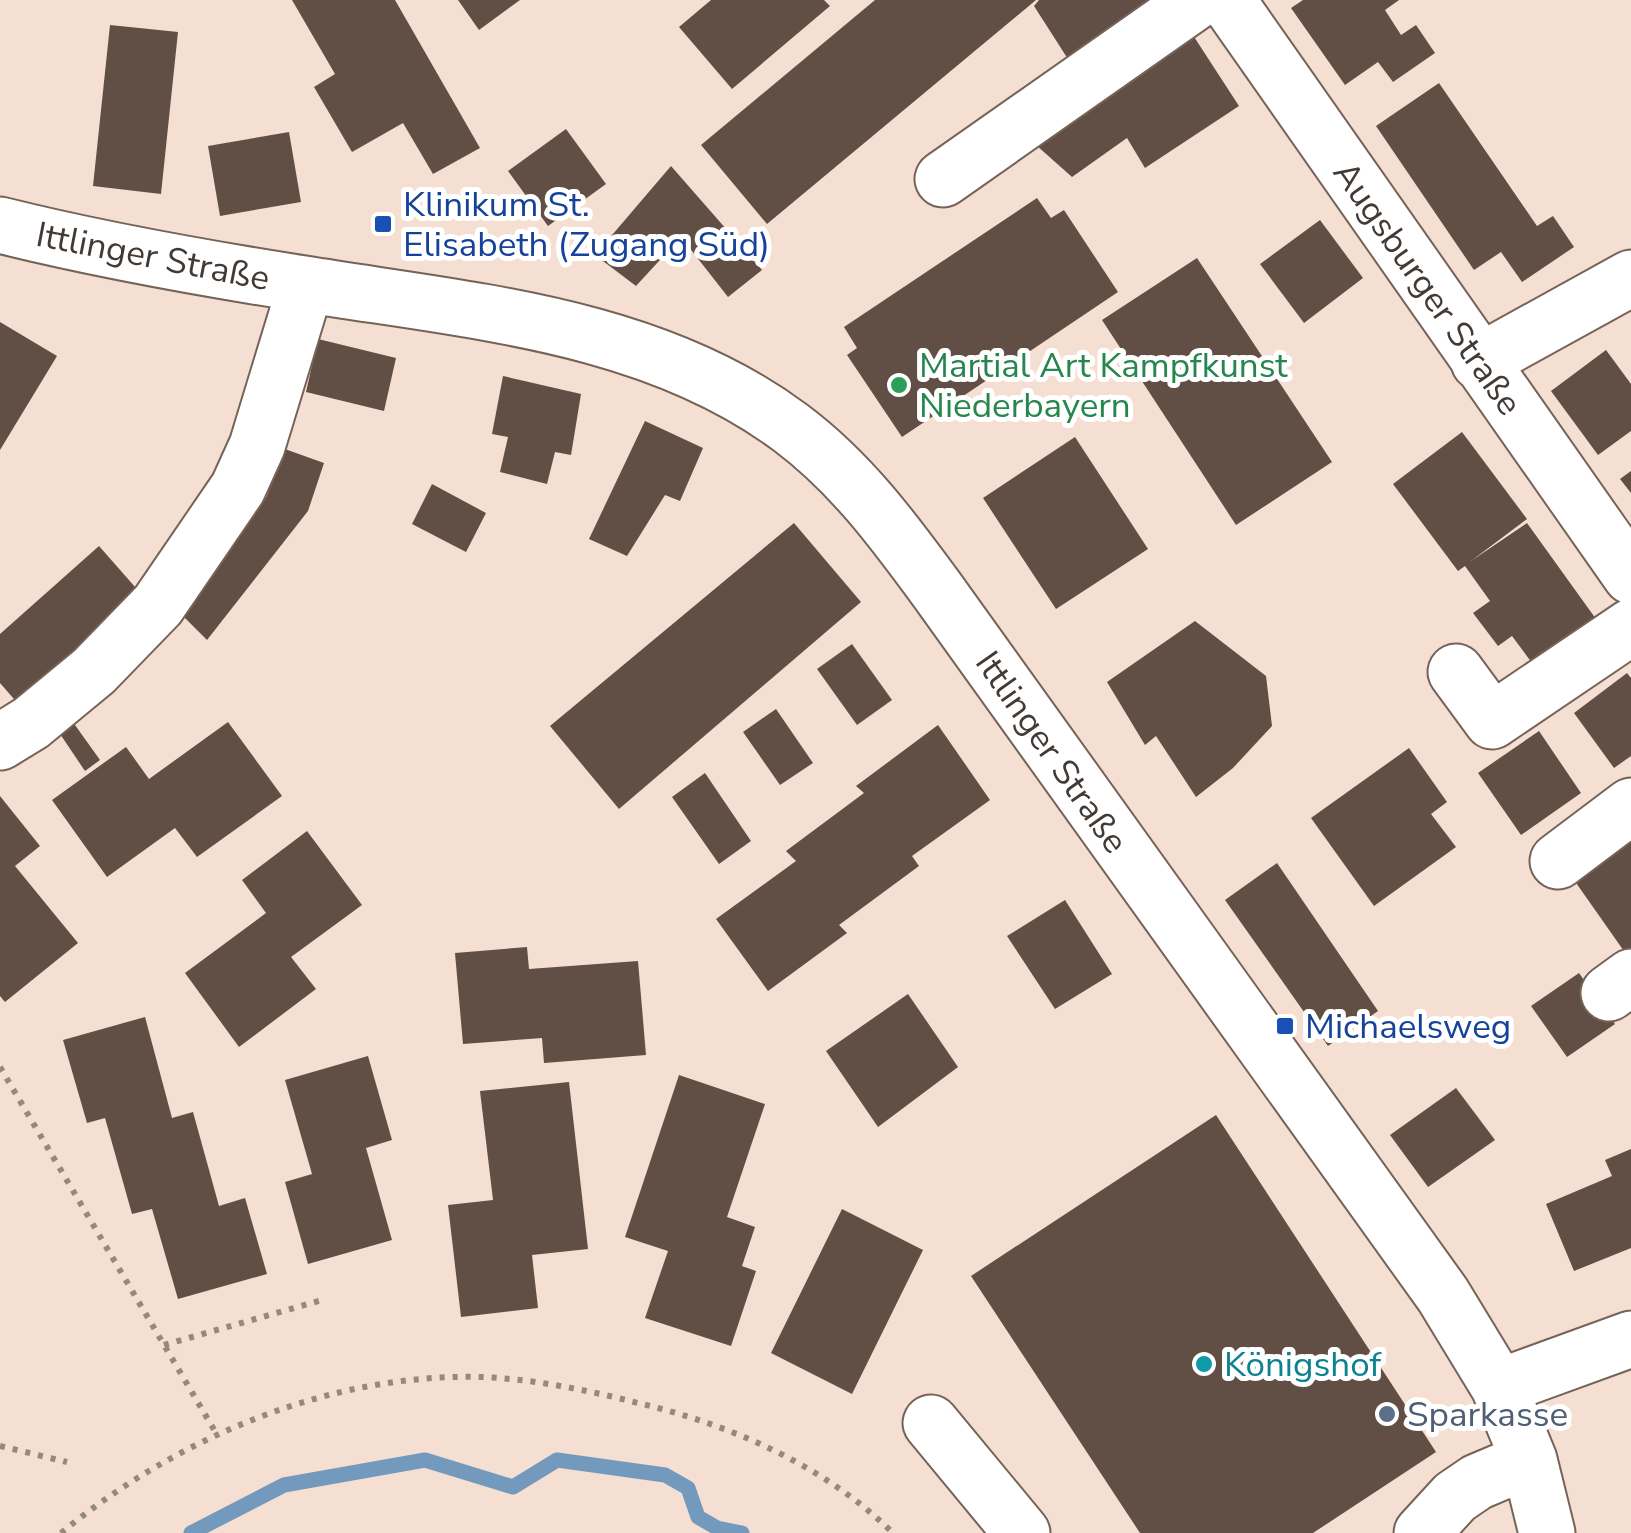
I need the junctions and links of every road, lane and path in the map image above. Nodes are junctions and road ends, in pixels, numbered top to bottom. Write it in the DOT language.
graph roads {
  1 [pos="1198,0"];
  2 [pos="1227,0"];
  3 [pos="943,179"];
  4 [pos="0,225"];
  5 [pos="1631,278"];
  6 [pos="306,285"];
  7 [pos="1479,362"];
  8 [pos="1631,576"];
  9 [pos="1631,628"];
  10 [pos="1456,672"];
  11 [pos="0,742"];
  12 [pos="1631,806"];
  13 [pos="1558,861"];
  14 [pos="0,1066"];
  15 [pos="322,1300"];
  16 [pos="1631,1338"];
  17 [pos="164,1345"];
  18 [pos="1499,1388"];
  19 [pos="931,1423"];
  20 [pos="216,1434"];
  21 [pos="0,1446"];
  22 [pos="1528,1460"];
  23 [pos="67,1462"];
  24 [pos="61,1533"];
  25 [pos="892,1533"];
  26 [pos="1022,1533"];
  27 [pos="1422,1533"];
  28 [pos="1547,1533"];
  1 -- 3 [label="street"];
  2 -- 7 [label="street, Augsburger Straße"];
  4 -- 6 [label="street, Ittlinger Straße"];
  5 -- 7 [label="street"];
  6 -- 11 [label="street, Ittlinger Straße"];
  6 -- 18 [label="street, Ittlinger Straße"];
  7 -- 8 [label="street, Augsburger Straße"];
  9 -- 10 [label="street"];
  12 -- 13 [label="street"];
  14 -- 17 [label="path"];
  15 -- 17 [label="path"];
  16 -- 18 [label="street"];
  17 -- 20 [label="path"];
  18 -- 22 [label="street, Ittlinger Straße"];
  19 -- 26 [label="street"];
  20 -- 24 [label="path"];
  20 -- 25 [label="path"];
  21 -- 23 [label="path"];
  22 -- 27 [label="street"];
  22 -- 28 [label="street, Ittlinger Straße"];
}
